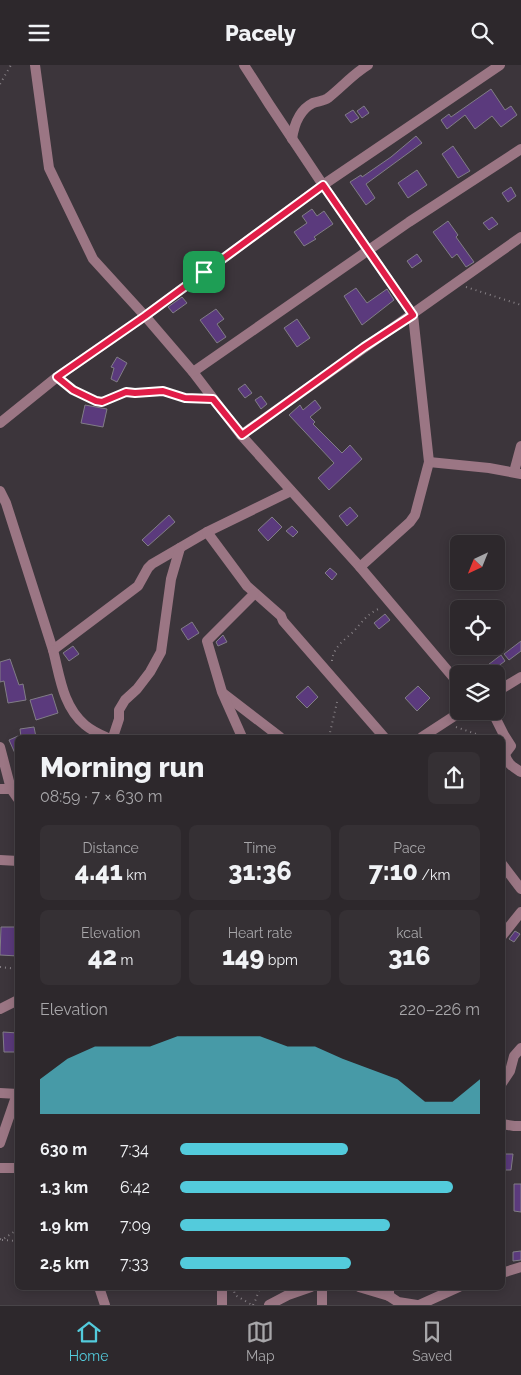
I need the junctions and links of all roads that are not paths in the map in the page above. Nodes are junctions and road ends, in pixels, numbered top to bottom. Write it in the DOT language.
graph roads {
  1 [pos="35,65"];
  2 [pos="244,65"];
  3 [pos="368,65"];
  4 [pos="500,65"];
  5 [pos="292,139"];
  6 [pos="521,149"];
  7 [pos="323,185"];
  8 [pos="521,237"];
  9 [pos="369,250"];
  10 [pos="413,315"];
  11 [pos="145,316"];
  12 [pos="194,372"];
  13 [pos="0,423"];
  14 [pos="242,435"];
  15 [pos="521,445"];
  16 [pos="429,462"];
  17 [pos="518,473"];
  18 [pos="0,491"];
  19 [pos="291,491"];
  20 [pos="3,505"];
  21 [pos="207,532"];
  22 [pos="180,548"];
  23 [pos="360,567"];
  24 [pos="254,594"];
  25 [pos="53,650"];
  26 [pos="450,673"];
  27 [pos="521,677"];
  28 [pos="505,687"];
  29 [pos="222,692"];
  30 [pos="450,719"];
  31 [pos="497,720"];
  32 [pos="102,735"];
  33 [pos="114,735"];
  34 [pos="241,735"];
  35 [pos="277,735"];
  36 [pos="382,735"];
  37 [pos="425,735"];
  38 [pos="0,747"];
  39 [pos="521,772"];
  40 [pos="0,789"];
  41 [pos="11,789"];
  42 [pos="15,795"];
  43 [pos="0,860"];
  44 [pos="15,861"];
  45 [pos="505,868"];
  46 [pos="521,889"];
  47 [pos="521,912"];
  48 [pos="505,932"];
  49 [pos="15,1002"];
  50 [pos="0,1009"];
  51 [pos="521,1048"];
  52 [pos="505,1078"];
  53 [pos="0,1093"];
  54 [pos="15,1094"];
  55 [pos="15,1100"];
  56 [pos="505,1124"];
  57 [pos="521,1126"];
  58 [pos="0,1143"];
  59 [pos="0,1168"];
  60 [pos="15,1168"];
  61 [pos="521,1267"];
  62 [pos="505,1272"];
  63 [pos="100,1290"];
  64 [pos="222,1290"];
  65 [pos="302,1290"];
  66 [pos="322,1290"];
  67 [pos="452,1290"];
  68 [pos="389,1292"];
  69 [pos="105,1305"];
  70 [pos="222,1305"];
  71 [pos="269,1305"];
  72 [pos="322,1305"];
  73 [pos="418,1305"];
  1 -- 11 [label="street"];
  2 -- 5 [label="street"];
  3 -- 5 [label="street"];
  4 -- 7 [label="street"];
  5 -- 7 [label="street"];
  6 -- 9 [label="street"];
  7 -- 9 [label="street"];
  7 -- 11 [label="street"];
  8 -- 10 [label="street"];
  9 -- 10 [label="street"];
  9 -- 12 [label="street"];
  10 -- 14 [label="street"];
  10 -- 16 [label="street"];
  11 -- 12 [label="street"];
  11 -- 13 [label="street"];
  12 -- 14 [label="street"];
  14 -- 19 [label="street"];
  15 -- 17 [label="street"];
  16 -- 17 [label="street"];
  16 -- 23 [label="street"];
  18 -- 20 [label="street"];
  19 -- 21 [label="street"];
  19 -- 23 [label="street"];
  20 -- 25 [label="street"];
  21 -- 22 [label="street"];
  21 -- 24 [label="street"];
  22 -- 25 [label="street"];
  22 -- 33 [label="street"];
  23 -- 26 [label="street"];
  24 -- 29 [label="street"];
  24 -- 36 [label="street"];
  25 -- 32 [label="street"];
  27 -- 28 [label="street"];
  29 -- 34 [label="street"];
  29 -- 35 [label="street"];
  30 -- 37 [label="street"];
  31 -- 39 [label="street"];
  38 -- 41 [label="street"];
  40 -- 41 [label="street"];
  41 -- 42 [label="street"];
  43 -- 44 [label="street"];
  45 -- 46 [label="street"];
  47 -- 48 [label="street"];
  49 -- 50 [label="street"];
  51 -- 52 [label="street"];
  53 -- 54 [label="street"];
  55 -- 58 [label="street"];
  56 -- 57 [label="street"];
  59 -- 60 [label="street"];
  61 -- 62 [label="street"];
  63 -- 69 [label="street"];
  64 -- 70 [label="street"];
  65 -- 71 [label="street"];
  66 -- 72 [label="street"];
  67 -- 73 [label="street"];
  68 -- 73 [label="street"];
}
